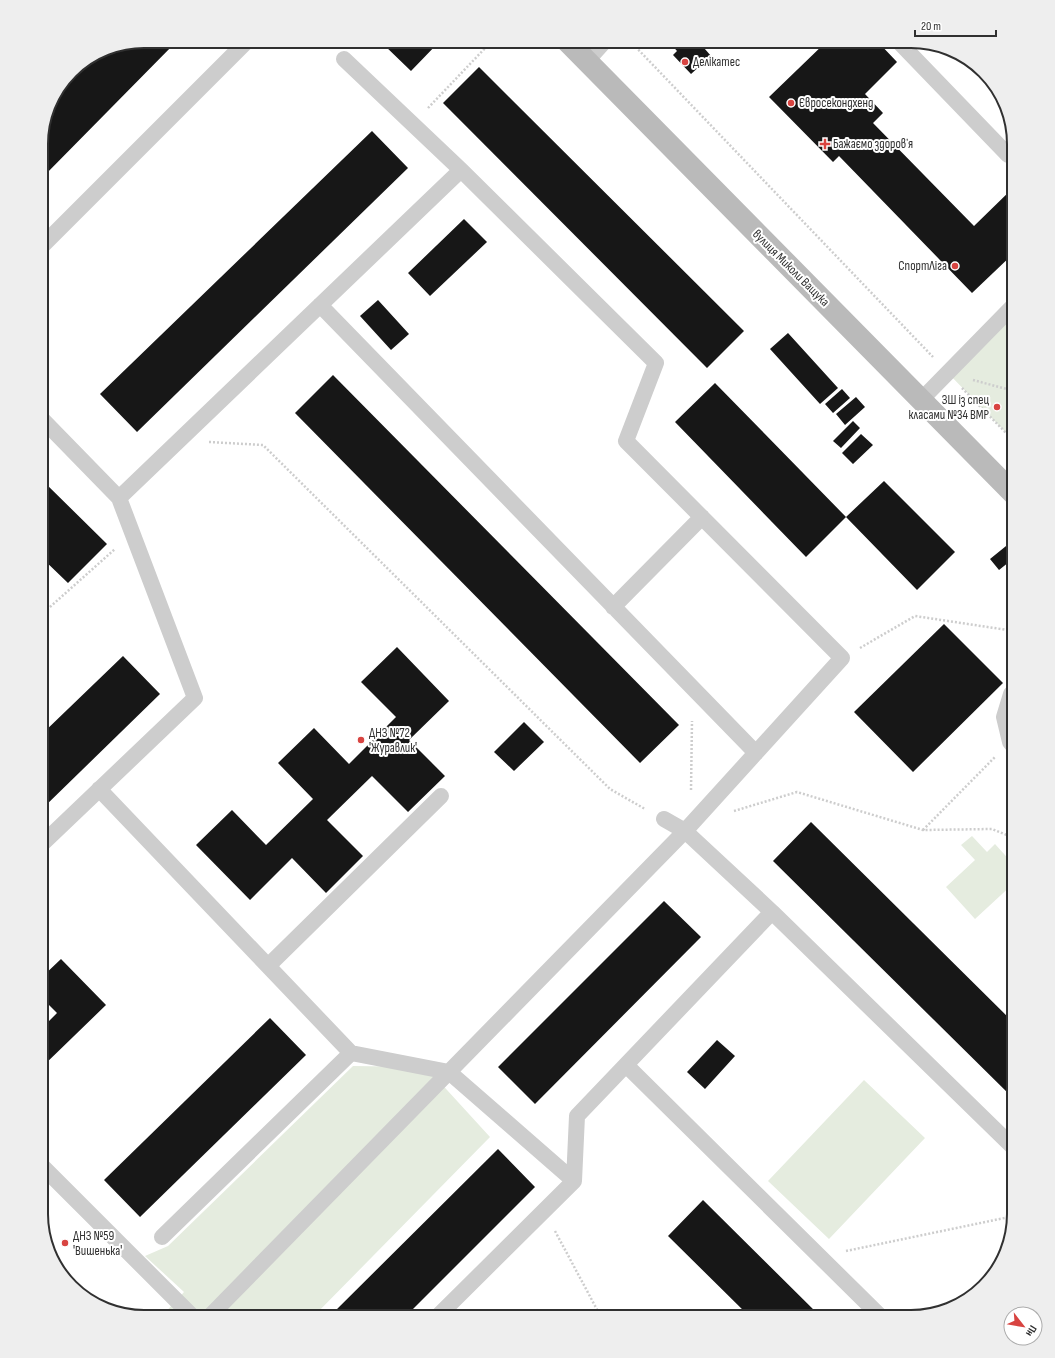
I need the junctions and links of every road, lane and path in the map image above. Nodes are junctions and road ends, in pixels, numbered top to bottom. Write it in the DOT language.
graph roads {
  1 [pos="240,48"];
  2 [pos="483,48"];
  3 [pos="574,48"];
  4 [pos="599,48"];
  5 [pos="637,48"];
  6 [pos="905,48"];
  7 [pos="344,59"];
  8 [pos="587,61"];
  9 [pos="413,124"];
  10 [pos="1007,154"];
  11 [pos="461,170"];
  12 [pos="48,240"];
  13 [pos="320,305"];
  14 [pos="1007,312"];
  15 [pos="947,372"];
  16 [pos="1007,389"];
  17 [pos="921,400"];
  18 [pos="48,425"];
  19 [pos="1007,434"];
  20 [pos="179,441"];
  21 [pos="1007,487"];
  22 [pos="119,498"];
  23 [pos="702,517"];
  24 [pos="132,534"];
  25 [pos="613,607"];
  26 [pos="48,610"];
  27 [pos="1007,630"];
  28 [pos="842,658"];
  29 [pos="693,688"];
  30 [pos="1007,707"];
  31 [pos="1007,728"];
  32 [pos="1007,750"];
  33 [pos="756,753"];
  34 [pos="99,789"];
  35 [pos="441,796"];
  36 [pos="729,812"];
  37 [pos="664,819"];
  38 [pos="688,827"];
  39 [pos="922,830"];
  40 [pos="1007,835"];
  41 [pos="48,838"];
  42 [pos="772,912"];
  43 [pos="268,966"];
  44 [pos="351,1053"];
  45 [pos="626,1065"];
  46 [pos="449,1072"];
  47 [pos="1007,1141"];
  48 [pos="48,1172"];
  49 [pos="574,1180"];
  50 [pos="544,1211"];
  51 [pos="1007,1217"];
  52 [pos="162,1237"];
  53 [pos="819,1256"];
  54 [pos="186,1310"];
  55 [pos="216,1310"];
  56 [pos="444,1310"];
  57 [pos="597,1310"];
  58 [pos="874,1310"];
  1 -- 12 [label="lane"];
  2 -- 9 [label="path"];
  3 -- 8 [label="street, вулиця Миколи Ващука"];
  4 -- 8 [label="lane"];
  5 -- 15 [label="path"];
  6 -- 10 [label="lane"];
  7 -- 9 [label="lane"];
  8 -- 17 [label="street, вулиця Миколи Ващука"];
  9 -- 11 [label="lane"];
  11 -- 13 [label="lane"];
  11 -- 23 [label="lane"];
  13 -- 20 [label="lane"];
  13 -- 25 [label="lane"];
  14 -- 15 [label="lane"];
  15 -- 16 [label="path"];
  15 -- 17 [label="lane"];
  15 -- 19 [label="path"];
  17 -- 21 [label="street, вулиця Миколи Ващука"];
  18 -- 22 [label="lane"];
  20 -- 22 [label="lane"];
  20 -- 37 [label="path"];
  22 -- 24 [label="lane"];
  23 -- 25 [label="lane"];
  23 -- 28 [label="lane"];
  24 -- 26 [label="path"];
  24 -- 34 [label="lane"];
  25 -- 29 [label="lane"];
  27 -- 28 [label="path"];
  28 -- 33 [label="lane"];
  29 -- 33 [label="lane"];
  29 -- 38 [label="path"];
  30 -- 31 [label="lane"];
  32 -- 39 [label="path"];
  33 -- 38 [label="lane"];
  34 -- 41 [label="lane"];
  34 -- 43 [label="lane"];
  35 -- 43 [label="lane"];
  36 -- 39 [label="path"];
  37 -- 38 [label="lane"];
  38 -- 42 [label="lane"];
  38 -- 46 [label="lane"];
  39 -- 40 [label="path"];
  42 -- 45 [label="lane"];
  42 -- 47 [label="lane"];
  43 -- 44 [label="lane"];
  44 -- 46 [label="lane"];
  44 -- 52 [label="lane"];
  45 -- 49 [label="lane"];
  45 -- 53 [label="lane"];
  46 -- 49 [label="lane"];
  46 -- 55 [label="lane"];
  48 -- 54 [label="lane"];
  49 -- 50 [label="lane"];
  50 -- 56 [label="lane"];
  50 -- 57 [label="path"];
  51 -- 53 [label="path"];
  53 -- 58 [label="lane"];
}
